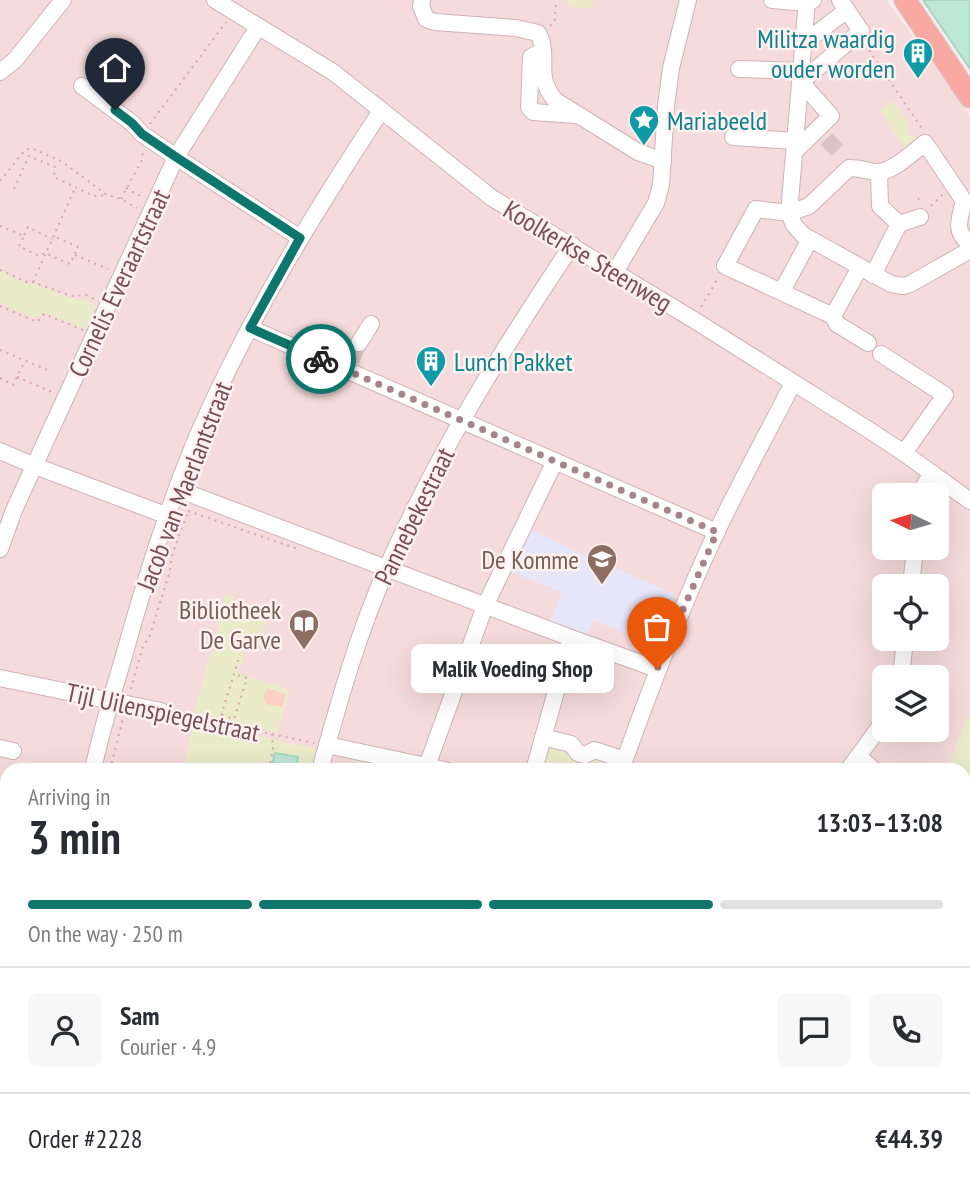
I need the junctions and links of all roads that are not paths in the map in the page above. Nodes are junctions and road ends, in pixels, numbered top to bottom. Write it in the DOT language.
graph roads {
  1 [pos="63,0"];
  2 [pos="215,0"];
  3 [pos="422,0"];
  4 [pos="688,0"];
  5 [pos="772,0"];
  6 [pos="905,0"];
  7 [pos="809,1"];
  8 [pos="843,5"];
  9 [pos="237,6"];
  10 [pos="258,27"];
  11 [pos="803,44"];
  12 [pos="543,51"];
  13 [pos="738,69"];
  14 [pos="0,72"];
  15 [pos="801,76"];
  16 [pos="82,86"];
  17 [pos="970,97"];
  18 [pos="381,111"];
  19 [pos="578,115"];
  20 [pos="733,137"];
  21 [pos="795,146"];
  22 [pos="176,157"];
  23 [pos="663,161"];
  24 [pos="879,172"];
  25 [pos="789,213"];
  26 [pos="920,217"];
  27 [pos="899,224"];
  28 [pos="300,238"];
  29 [pos="810,239"];
  30 [pos="970,243"];
  31 [pos="572,245"];
  32 [pos="970,250"];
  33 [pos="867,271"];
  34 [pos="615,272"];
  35 [pos="782,291"];
  36 [pos="833,316"];
  37 [pos="371,324"];
  38 [pos="250,328"];
  39 [pos="359,343"];
  40 [pos="868,343"];
  41 [pos="881,354"];
  42 [pos="793,383"];
  43 [pos="461,419"];
  44 [pos="0,451"];
  45 [pos="904,453"];
  46 [pos="555,461"];
  47 [pos="35,466"];
  48 [pos="932,473"];
  49 [pos="926,483"];
  50 [pos="177,489"];
  51 [pos="970,501"];
  52 [pos="168,516"];
  53 [pos="717,532"];
  54 [pos="0,549"];
  55 [pos="386,568"];
  56 [pos="485,606"];
  57 [pos="571,638"];
  58 [pos="657,669"];
  59 [pos="0,678"];
  60 [pos="119,703"];
  61 [pos="161,711"];
  62 [pos="543,737"];
  63 [pos="872,738"];
  64 [pos="327,746"];
  65 [pos="859,757"];
  66 [pos="96,763"];
  67 [pos="322,763"];
  68 [pos="412,763"];
  69 [pos="428,763"];
  70 [pos="536,763"];
  71 [pos="618,763"];
  72 [pos="623,763"];
  73 [pos="854,763"];
  74 [pos="866,763"];
  1 -- 14 [label="street"];
  2 -- 9 [label="street, Koolkerkse Steenweg"];
  3 -- 12 [label="street"];
  4 -- 23 [label="street"];
  5 -- 7 [label="street"];
  6 -- 17 [label="main road"];
  7 -- 11 [label="street"];
  8 -- 11 [label="street"];
  8 -- 15 [label="street"];
  9 -- 10 [label="street, Koolkerkse Steenweg"];
  10 -- 18 [label="street, Koolkerkse Steenweg"];
  10 -- 22 [label="street, Cornelis Everaartstraat"];
  11 -- 15 [label="street"];
  12 -- 19 [label="street"];
  12 -- 19 [label="street"];
  13 -- 15 [label="street"];
  15 -- 21 [label="street"];
  15 -- 21 [label="street"];
  16 -- 22 [label="street"];
  18 -- 28 [label="street, Jacob van Maerlantstraat"];
  18 -- 31 [label="street, Koolkerkse Steenweg"];
  19 -- 23 [label="street"];
  20 -- 21 [label="street"];
  21 -- 25 [label="street"];
  22 -- 28 [label="street"];
  22 -- 47 [label="street, Cornelis Everaartstraat"];
  23 -- 34 [label="street"];
  24 -- 25 [label="street"];
  24 -- 27 [label="street"];
  24 -- 30 [label="street"];
  25 -- 29 [label="street"];
  25 -- 35 [label="street"];
  26 -- 27 [label="street"];
  27 -- 33 [label="street"];
  28 -- 38 [label="street, Jacob van Maerlantstraat"];
  29 -- 33 [label="street"];
  29 -- 35 [label="street"];
  31 -- 34 [label="street, Koolkerkse Steenweg"];
  31 -- 43 [label="street, Pannebekestraat"];
  32 -- 33 [label="street"];
  33 -- 36 [label="street"];
  34 -- 42 [label="street, Koolkerkse Steenweg"];
  35 -- 36 [label="street"];
  36 -- 40 [label="street"];
  37 -- 39 [label="street"];
  38 -- 43 [label="street"];
  38 -- 50 [label="street, Jacob van Maerlantstraat"];
  41 -- 45 [label="street"];
  42 -- 45 [label="street, Koolkerkse Steenweg"];
  42 -- 53 [label="street"];
  43 -- 46 [label="street"];
  43 -- 55 [label="street, Pannebekestraat"];
  44 -- 47 [label="street"];
  45 -- 48 [label="street, Koolkerkse Steenweg"];
  46 -- 53 [label="street"];
  46 -- 56 [label="street"];
  47 -- 52 [label="street"];
  47 -- 54 [label="street, Cornelis Everaartstraat"];
  48 -- 49 [label="street"];
  48 -- 51 [label="street, Koolkerkse Steenweg"];
  50 -- 52 [label="street, Jacob van Maerlantstraat"];
  50 -- 55 [label="street"];
  52 -- 60 [label="street, Jacob van Maerlantstraat"];
  53 -- 58 [label="street"];
  55 -- 56 [label="street"];
  55 -- 64 [label="street, Pannebekestraat"];
  56 -- 57 [label="street"];
  56 -- 69 [label="street"];
  57 -- 58 [label="street"];
  57 -- 62 [label="street"];
  58 -- 72 [label="street"];
  59 -- 60 [label="street, Tijl Uilenspiegelstraat"];
  60 -- 61 [label="street, Tijl Uilenspiegelstraat"];
  60 -- 66 [label="street, Jacob van Maerlantstraat"];
  62 -- 70 [label="street"];
  62 -- 71 [label="street"];
  63 -- 65 [label="street"];
  64 -- 67 [label="street, Pannebekestraat"];
  64 -- 68 [label="street"];
  65 -- 73 [label="street"];
  65 -- 74 [label="street"];
}
